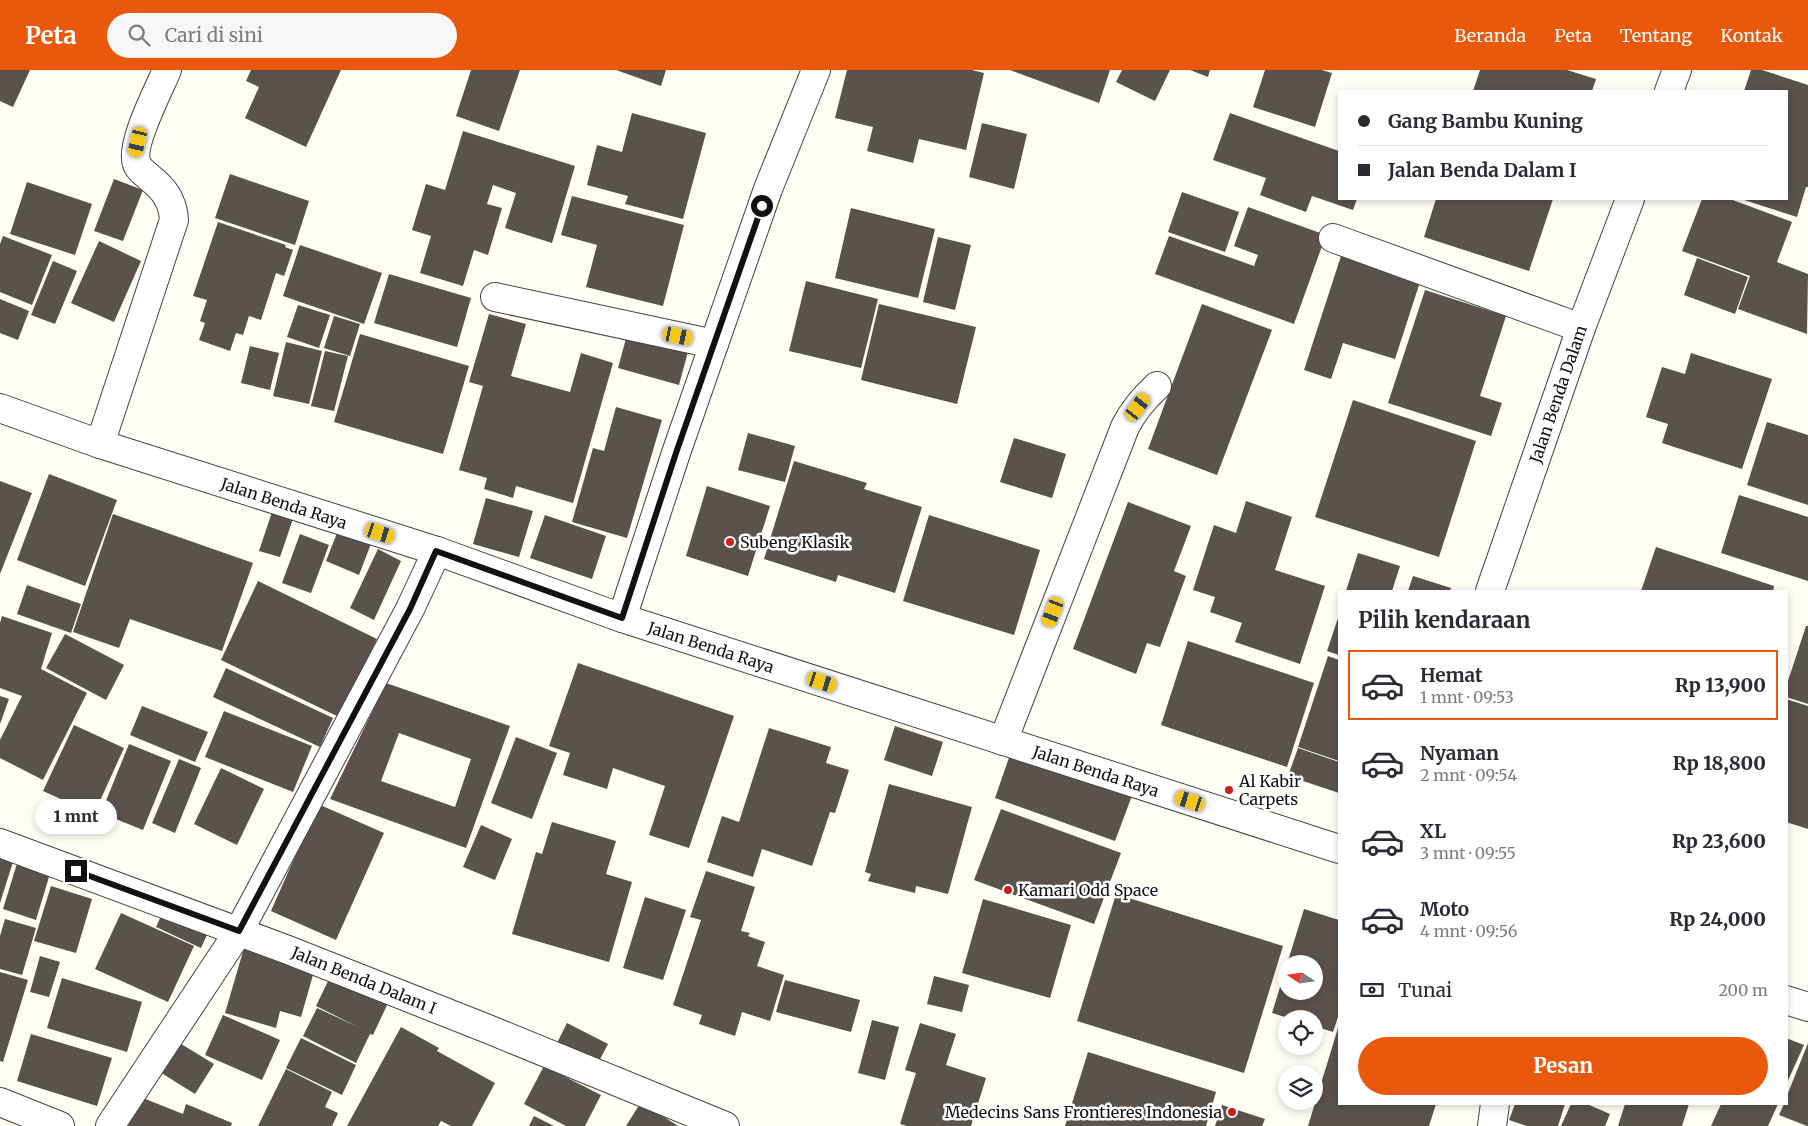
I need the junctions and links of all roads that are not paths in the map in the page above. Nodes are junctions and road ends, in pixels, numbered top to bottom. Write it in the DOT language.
graph roads {
  1 [pos="168,70"];
  2 [pos="816,70"];
  3 [pos="1677,70"];
  4 [pos="1670,90"];
  5 [pos="1630,200"];
  6 [pos="1333,238"];
  7 [pos="495,297"];
  8 [pos="1581,328"];
  9 [pos="714,344"];
  10 [pos="1157,386"];
  11 [pos="0,408"];
  12 [pos="100,444"];
  13 [pos="436,551"];
  14 [pos="1490,590"];
  15 [pos="622,618"];
  16 [pos="1003,741"];
  17 [pos="0,843"];
  18 [pos="1338,849"];
  19 [pos="239,931"];
  20 [pos="1788,1001"];
  21 [pos="1808,1007"];
  22 [pos="1495,1105"];
  23 [pos="7,1112"];
  24 [pos="60,1126"];
  25 [pos="110,1126"];
  26 [pos="725,1126"];
  27 [pos="1492,1126"];
  1 -- 12 [label="street"];
  2 -- 9 [label="street"];
  3 -- 4 [label="street"];
  5 -- 8 [label="street, Jalan Benda Dalam"];
  6 -- 8 [label="street"];
  7 -- 9 [label="street"];
  8 -- 14 [label="street, Jalan Benda Dalam"];
  9 -- 15 [label="street"];
  10 -- 16 [label="street"];
  11 -- 12 [label="street, Jalan Benda Raya"];
  12 -- 13 [label="street, Jalan Benda Raya"];
  13 -- 15 [label="street, Jalan Benda Raya"];
  13 -- 19 [label="street"];
  15 -- 16 [label="street, Jalan Benda Raya"];
  16 -- 18 [label="street, Jalan Benda Raya"];
  17 -- 19 [label="street, Jalan Benda Dalam I"];
  19 -- 25 [label="street"];
  19 -- 26 [label="street, Jalan Benda Dalam I"];
  20 -- 21 [label="street"];
  22 -- 27 [label="street"];
  23 -- 24 [label="street"];
}
